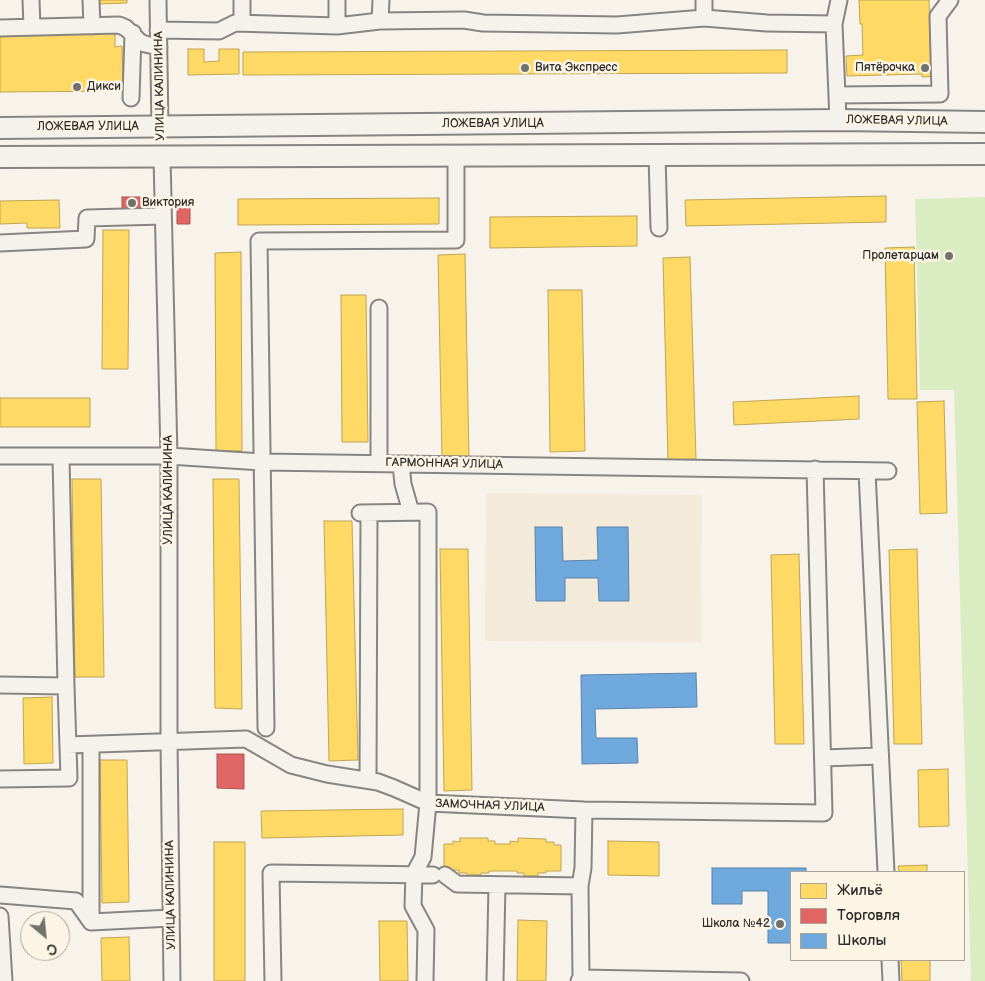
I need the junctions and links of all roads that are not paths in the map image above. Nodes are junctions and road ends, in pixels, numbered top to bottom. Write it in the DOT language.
graph roads {
  1 [pos="31,0"];
  2 [pos="91,0"];
  3 [pos="158,0"];
  4 [pos="242,0"];
  5 [pos="337,0"];
  6 [pos="380,0"];
  7 [pos="704,0"];
  8 [pos="839,0"];
  9 [pos="950,0"];
  10 [pos="704,18"];
  11 [pos="380,21"];
  12 [pos="242,23"];
  13 [pos="834,24"];
  14 [pos="92,26"];
  15 [pos="337,26"];
  16 [pos="32,27"];
  17 [pos="0,28"];
  18 [pos="158,30"];
  19 [pos="133,33"];
  20 [pos="159,47"];
  21 [pos="836,95"];
  22 [pos="131,98"];
  23 [pos="838,120"];
  24 [pos="985,122"];
  25 [pos="160,127"];
  26 [pos="0,128"];
  27 [pos="985,154"];
  28 [pos="657,155"];
  29 [pos="456,156"];
  30 [pos="0,157"];
  31 [pos="162,157"];
  32 [pos="163,216"];
  33 [pos="659,228"];
  34 [pos="0,243"];
  35 [pos="379,308"];
  36 [pos="0,456"];
  37 [pos="169,456"];
  38 [pos="61,457"];
  39 [pos="262,462"];
  40 [pos="379,463"];
  41 [pos="401,464"];
  42 [pos="815,469"];
  43 [pos="867,471"];
  44 [pos="888,471"];
  45 [pos="411,512"];
  46 [pos="0,685"];
  47 [pos="66,686"];
  48 [pos="266,728"];
  49 [pos="169,742"];
  50 [pos="68,746"];
  51 [pos="91,746"];
  52 [pos="880,756"];
  53 [pos="823,758"];
  54 [pos="0,779"];
  55 [pos="368,780"];
  56 [pos="428,804"];
  57 [pos="584,810"];
  58 [pos="886,871"];
  59 [pos="414,874"];
  60 [pos="497,885"];
  61 [pos="580,886"];
  62 [pos="0,895"];
  63 [pos="0,916"];
  64 [pos="171,918"];
  65 [pos="91,922"];
  66 [pos="890,961"];
  67 [pos="580,979"];
  68 [pos="4,981"];
  69 [pos="172,981"];
  70 [pos="273,981"];
  71 [pos="425,981"];
  72 [pos="495,981"];
  73 [pos="741,981"];
  74 [pos="745,981"];
  75 [pos="891,981"];
  1 -- 16 [label="street"];
  2 -- 14 [label="street"];
  3 -- 18 [label="street, УЛИЦА КАЛИНИНА"];
  4 -- 12 [label="street"];
  5 -- 15 [label="street"];
  6 -- 11 [label="street"];
  7 -- 10 [label="street"];
  8 -- 13 [label="street"];
  9 -- 21 [label="street"];
  10 -- 11 [label="street"];
  10 -- 13 [label="street"];
  11 -- 15 [label="street"];
  12 -- 15 [label="street"];
  12 -- 18 [label="street"];
  13 -- 21 [label="street"];
  14 -- 16 [label="street"];
  14 -- 19 [label="street"];
  16 -- 17 [label="street"];
  18 -- 20 [label="street, УЛИЦА КАЛИНИНА"];
  19 -- 20 [label="street"];
  19 -- 22 [label="street"];
  20 -- 25 [label="street, УЛИЦА КАЛИНИНА"];
  21 -- 23 [label="street"];
  23 -- 24 [label="main road, ЛОЖЕВАЯ УЛИЦА"];
  23 -- 25 [label="main road, ЛОЖЕВАЯ УЛИЦА"];
  25 -- 26 [label="main road, ЛОЖЕВАЯ УЛИЦА"];
  25 -- 31 [label="main road, УЛИЦА КАЛИНИНА"];
  27 -- 28 [label="main road"];
  28 -- 29 [label="main road"];
  28 -- 33 [label="street"];
  29 -- 31 [label="main road"];
  29 -- 39 [label="street"];
  30 -- 31 [label="main road"];
  31 -- 32 [label="street, УЛИЦА КАЛИНИНА"];
  32 -- 34 [label="street"];
  32 -- 37 [label="street, УЛИЦА КАЛИНИНА"];
  35 -- 40 [label="street"];
  36 -- 38 [label="street, ГАРМОННАЯ УЛИЦА"];
  37 -- 38 [label="street, ГАРМОННАЯ УЛИЦА"];
  37 -- 39 [label="street, ГАРМОННАЯ УЛИЦА"];
  37 -- 49 [label="street, УЛИЦА КАЛИНИНА"];
  38 -- 47 [label="street"];
  39 -- 40 [label="street, ГАРМОННАЯ УЛИЦА"];
  39 -- 48 [label="street"];
  40 -- 41 [label="street, ГАРМОННАЯ УЛИЦА"];
  41 -- 42 [label="street, ГАРМОННАЯ УЛИЦА"];
  41 -- 45 [label="street"];
  42 -- 43 [label="street, ГАРМОННАЯ УЛИЦА"];
  42 -- 53 [label="street"];
  43 -- 44 [label="street, ГАРМОННАЯ УЛИЦА"];
  43 -- 52 [label="street"];
  45 -- 55 [label="street"];
  45 -- 56 [label="street"];
  46 -- 47 [label="street"];
  47 -- 50 [label="street"];
  49 -- 51 [label="street, ЗАМОЧНАЯ УЛИЦА"];
  49 -- 55 [label="street, ЗАМОЧНАЯ УЛИЦА"];
  49 -- 64 [label="street, УЛИЦА КАЛИНИНА"];
  50 -- 51 [label="street, ЗАМОЧНАЯ УЛИЦА"];
  50 -- 54 [label="street"];
  51 -- 65 [label="street"];
  52 -- 53 [label="street"];
  52 -- 58 [label="street"];
  53 -- 57 [label="street, ЗАМОЧНАЯ УЛИЦА"];
  55 -- 56 [label="street, ЗАМОЧНАЯ УЛИЦА"];
  56 -- 57 [label="street, ЗАМОЧНАЯ УЛИЦА"];
  56 -- 59 [label="street"];
  57 -- 61 [label="street"];
  59 -- 60 [label="street"];
  59 -- 70 [label="street"];
  59 -- 71 [label="street"];
  60 -- 61 [label="street"];
  60 -- 72 [label="street"];
  61 -- 67 [label="street"];
  62 -- 65 [label="street"];
  63 -- 68 [label="street"];
  64 -- 65 [label="street"];
  64 -- 69 [label="street, УЛИЦА КАЛИНИНА"];
  66 -- 75 [label="street"];
  67 -- 73 [label="street"];
  73 -- 74 [label="street"];
}
